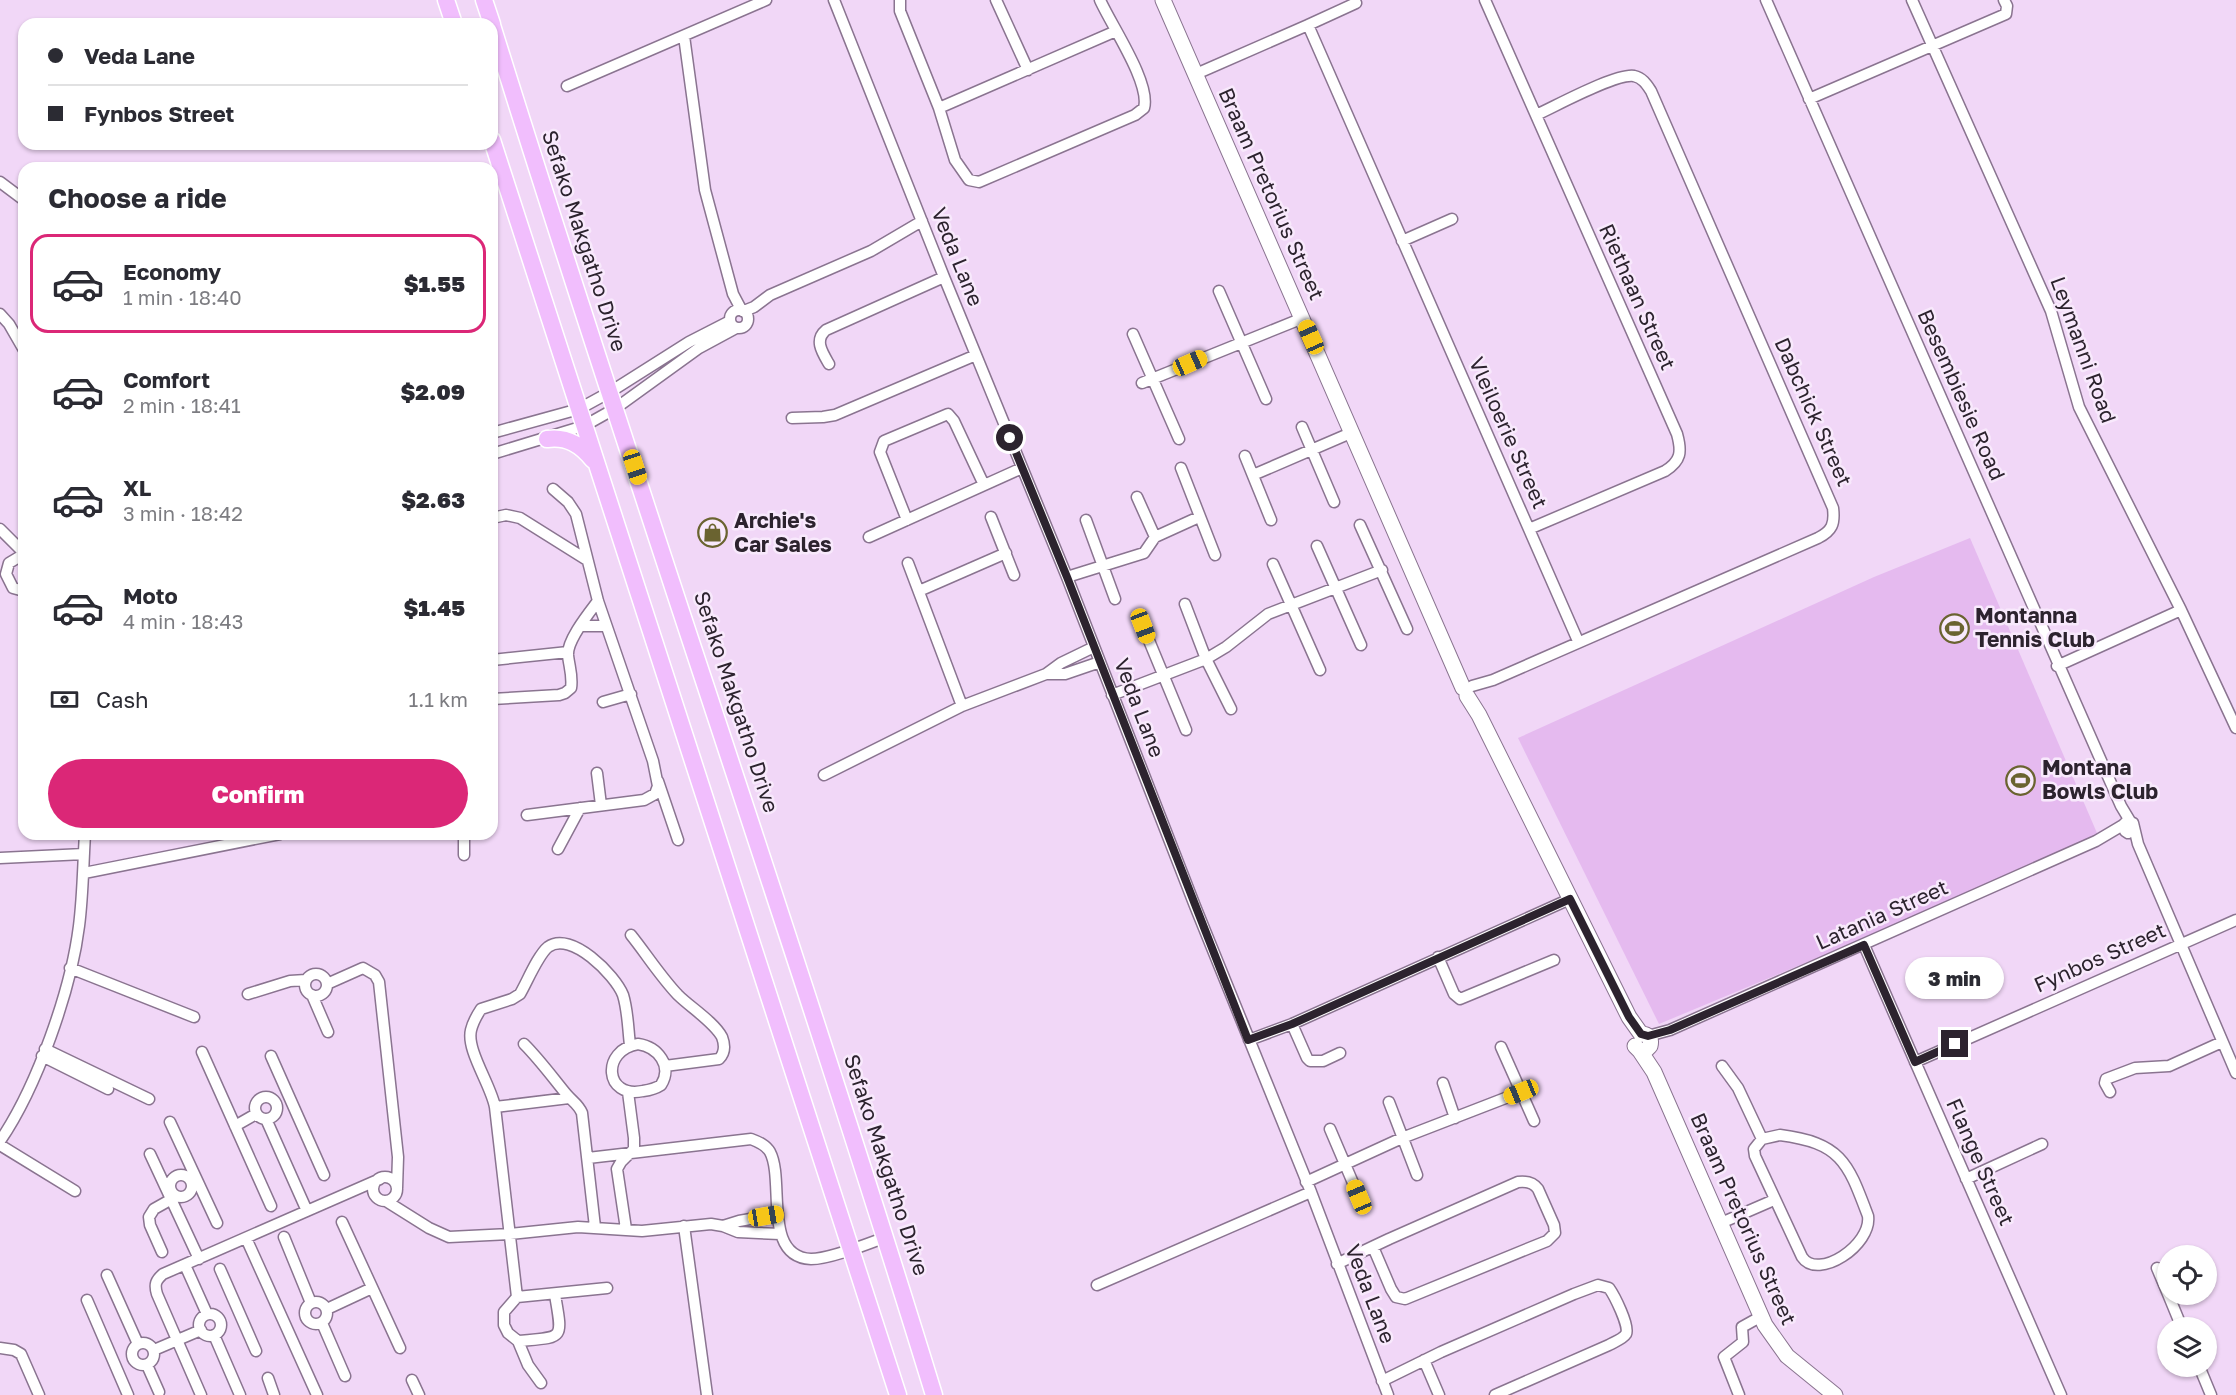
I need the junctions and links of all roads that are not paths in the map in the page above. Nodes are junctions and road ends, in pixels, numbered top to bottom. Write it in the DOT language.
graph roads {
  1 [pos="446,0"];
  2 [pos="484,0"];
  3 [pos="766,0"];
  4 [pos="900,0"];
  5 [pos="996,0"];
  6 [pos="1100,0"];
  7 [pos="1163,0"];
  8 [pos="1485,0"];
  9 [pos="1766,0"];
  10 [pos="1912,0"];
  11 [pos="2004,0"];
  12 [pos="835,1"];
  13 [pos="1356,3"];
  14 [pos="452,18"];
  15 [pos="490,18"];
  16 [pos="1308,25"];
  17 [pos="1116,31"];
  18 [pos="684,36"];
  19 [pos="498,44"];
  20 [pos="1932,47"];
  21 [pos="1028,70"];
  22 [pos="1196,74"];
  23 [pos="567,86"];
  24 [pos="1809,99"];
  25 [pos="939,108"];
  26 [pos="1536,115"];
  27 [pos="495,150"];
  28 [pos="0,182"];
  29 [pos="18,196"];
  30 [pos="1452,219"];
  31 [pos="922,221"];
  32 [pos="1402,241"];
  33 [pos="944,277"];
  34 [pos="1219,291"];
  35 [pos="0,314"];
  36 [pos="741,316"];
  37 [pos="1303,318"];
  38 [pos="1133,334"];
  39 [pos="18,340"];
  40 [pos="1241,341"];
  41 [pos="976,355"];
  42 [pos="829,364"];
  43 [pos="1148,381"];
  44 [pos="610,392"];
  45 [pos="1266,399"];
  46 [pos="616,408"];
  47 [pos="579,409"];
  48 [pos="792,418"];
  49 [pos="584,426"];
  50 [pos="1302,427"];
  51 [pos="498,431"];
  52 [pos="1353,432"];
  53 [pos="547,439"];
  54 [pos="1179,439"];
  55 [pos="1311,450"];
  56 [pos="498,452"];
  57 [pos="1245,456"];
  58 [pos="1022,468"];
  59 [pos="1181,468"];
  60 [pos="1253,475"];
  61 [pos="601,477"];
  62 [pos="984,485"];
  63 [pos="553,489"];
  64 [pos="1137,497"];
  65 [pos="1334,501"];
  66 [pos="498,517"];
  67 [pos="991,517"];
  68 [pos="1199,517"];
  69 [pos="907,520"];
  70 [pos="1086,520"];
  71 [pos="1271,520"];
  72 [pos="1360,525"];
  73 [pos="1528,529"];
  74 [pos="2,532"];
  75 [pos="868,537"];
  76 [pos="1155,537"];
  77 [pos="1317,546"];
  78 [pos="18,548"];
  79 [pos="1006,553"];
  80 [pos="1215,555"];
  81 [pos="18,558"];
  82 [pos="587,560"];
  83 [pos="908,563"];
  84 [pos="1273,564"];
  85 [pos="1103,565"];
  86 [pos="5,568"];
  87 [pos="1382,570"];
  88 [pos="1014,575"];
  89 [pos="1067,577"];
  90 [pos="5,586"];
  91 [pos="1337,587"];
  92 [pos="918,591"];
  93 [pos="1115,599"];
  94 [pos="598,601"];
  95 [pos="1185,604"];
  96 [pos="1291,606"];
  97 [pos="2181,610"];
  98 [pos="580,626"];
  99 [pos="606,626"];
  100 [pos="1143,626"];
  101 [pos="1407,629"];
  102 [pos="1578,641"];
  103 [pos="1361,645"];
  104 [pos="1094,647"];
  105 [pos="568,652"];
  106 [pos="1206,658"];
  107 [pos="498,659"];
  108 [pos="1100,662"];
  109 [pos="2057,666"];
  110 [pos="1320,670"];
  111 [pos="1046,674"];
  112 [pos="1162,675"];
  113 [pos="1470,690"];
  114 [pos="631,694"];
  115 [pos="1112,695"];
  116 [pos="498,699"];
  117 [pos="603,702"];
  118 [pos="962,706"];
  119 [pos="1231,709"];
  120 [pos="2236,728"];
  121 [pos="1186,730"];
  122 [pos="597,773"];
  123 [pos="824,775"];
  124 [pos="657,777"];
  125 [pos="601,805"];
  126 [pos="580,808"];
  127 [pos="527,815"];
  128 [pos="2127,827"];
  129 [pos="85,840"];
  130 [pos="228,840"];
  131 [pos="464,840"];
  132 [pos="678,840"];
  133 [pos="558,849"];
  134 [pos="84,854"];
  135 [pos="464,855"];
  136 [pos="0,858"];
  137 [pos="84,873"];
  138 [pos="1570,899"];
  139 [pos="2236,920"];
  140 [pos="631,935"];
  141 [pos="2179,944"];
  142 [pos="1864,945"];
  143 [pos="1438,957"];
  144 [pos="1554,960"];
  145 [pos="70,968"];
  146 [pos="306,980"];
  147 [pos="327,984"];
  148 [pos="248,994"];
  149 [pos="312,995"];
  150 [pos="194,1017"];
  151 [pos="1292,1024"];
  152 [pos="327,1032"];
  153 [pos="1248,1040"];
  154 [pos="1644,1042"];
  155 [pos="2222,1042"];
  156 [pos="524,1044"];
  157 [pos="630,1046"];
  158 [pos="1501,1047"];
  159 [pos="44,1052"];
  160 [pos="202,1052"];
  161 [pos="1340,1053"];
  162 [pos="271,1056"];
  163 [pos="1915,1062"];
  164 [pos="665,1066"];
  165 [pos="1722,1066"];
  166 [pos="2236,1073"];
  167 [pos="1443,1083"];
  168 [pos="108,1089"];
  169 [pos="628,1092"];
  170 [pos="1521,1092"];
  171 [pos="2110,1092"];
  172 [pos="289,1097"];
  173 [pos="569,1098"];
  174 [pos="148,1099"];
  175 [pos="1389,1102"];
  176 [pos="276,1104"];
  177 [pos="495,1107"];
  178 [pos="261,1117"];
  179 [pos="1455,1118"];
  180 [pos="170,1122"];
  181 [pos="1534,1122"];
  182 [pos="235,1126"];
  183 [pos="1330,1129"];
  184 [pos="1402,1138"];
  185 [pos="1,1139"];
  186 [pos="1762,1139"];
  187 [pos="2042,1144"];
  188 [pos="150,1154"];
  189 [pos="628,1154"];
  190 [pos="588,1158"];
  191 [pos="1345,1164"];
  192 [pos="398,1167"];
  193 [pos="324,1175"];
  194 [pos="1417,1175"];
  195 [pos="382,1179"];
  196 [pos="1966,1179"];
  197 [pos="194,1180"];
  198 [pos="1306,1182"];
  199 [pos="168,1188"];
  200 [pos="358,1188"];
  201 [pos="75,1191"];
  202 [pos="1311,1192"];
  203 [pos="374,1193"];
  204 [pos="393,1194"];
  205 [pos="1359,1197"];
  206 [pos="1774,1200"];
  207 [pos="271,1206"];
  208 [pos="306,1211"];
  209 [pos="778,1214"];
  210 [pos="342,1222"];
  211 [pos="217,1223"];
  212 [pos="1721,1223"];
  213 [pos="684,1226"];
  214 [pos="723,1226"];
  215 [pos="595,1227"];
  216 [pos="626,1229"];
  217 [pos="510,1234"];
  218 [pos="780,1234"];
  219 [pos="284,1237"];
  220 [pos="886,1237"];
  221 [pos="246,1238"];
  222 [pos="1373,1246"];
  223 [pos="851,1250"];
  224 [pos="162,1252"];
  225 [pos="199,1259"];
  226 [pos="1337,1264"];
  227 [pos="185,1265"];
  228 [pos="219,1269"];
  229 [pos="107,1275"];
  230 [pos="1097,1285"];
  231 [pos="372,1288"];
  232 [pos="607,1288"];
  233 [pos="555,1294"];
  234 [pos="518,1297"];
  235 [pos="87,1300"];
  236 [pos="311,1303"];
  237 [pos="327,1309"];
  238 [pos="238,1313"];
  239 [pos="207,1314"];
  240 [pos="1760,1317"];
  241 [pos="307,1319"];
  242 [pos="221,1320"];
  243 [pos="321,1323"];
  244 [pos="287,1328"];
  245 [pos="201,1330"];
  246 [pos="214,1335"];
  247 [pos="177,1339"];
  248 [pos="518,1341"];
  249 [pos="138,1344"];
  250 [pos="0,1348"];
  251 [pos="400,1348"];
  252 [pos="154,1350"];
  253 [pos="256,1351"];
  254 [pos="132,1357"];
  255 [pos="1424,1360"];
  256 [pos="115,1365"];
  257 [pos="147,1365"];
  258 [pos="345,1376"];
  259 [pos="2204,1377"];
  260 [pos="268,1378"];
  261 [pos="412,1380"];
  262 [pos="1382,1381"];
  263 [pos="541,1383"];
  264 [pos="159,1392"];
  265 [pos="39,1395"];
  266 [pos="128,1395"];
  267 [pos="201,1395"];
  268 [pos="240,1395"];
  269 [pos="274,1395"];
  270 [pos="317,1395"];
  271 [pos="419,1395"];
  272 [pos="707,1395"];
  273 [pos="898,1395"];
  274 [pos="934,1395"];
  275 [pos="1388,1395"];
  276 [pos="1438,1395"];
  277 [pos="1496,1395"];
  278 [pos="1740,1395"];
  279 [pos="1835,1395"];
  280 [pos="2061,1395"];
  281 [pos="2211,1395"];
  1 -- 14 [label="main road"];
  2 -- 15 [label="main road, Sefako Makgatho Drive"];
  3 -- 18 [label="street"];
  4 -- 25 [label="street"];
  5 -- 21 [label="street"];
  6 -- 17 [label="street"];
  7 -- 22 [label="street, Braam Pretorius Street"];
  8 -- 26 [label="street, Riethaan Street"];
  9 -- 24 [label="street, Besembiesie Road"];
  10 -- 20 [label="street, Leymanni Road"];
  11 -- 20 [label="street"];
  12 -- 31 [label="street, Veda Lane"];
  13 -- 16 [label="street"];
  16 -- 22 [label="street"];
  16 -- 32 [label="street, Vleiloerie Street"];
  17 -- 21 [label="street"];
  17 -- 25 [label="street"];
  18 -- 23 [label="street"];
  18 -- 36 [label="street"];
  19 -- 44 [label="main road, Sefako Makgatho Drive"];
  20 -- 24 [label="street"];
  20 -- 97 [label="street, Leymanni Road"];
  21 -- 25 [label="street"];
  22 -- 37 [label="street, Braam Pretorius Street"];
  24 -- 109 [label="street, Besembiesie Road"];
  26 -- 73 [label="street, Riethaan Street"];
  26 -- 102 [label="street, Dabchick Street"];
  27 -- 47 [label="main road"];
  28 -- 29 [label="street"];
  30 -- 32 [label="street"];
  31 -- 33 [label="street, Veda Lane"];
  31 -- 36 [label="street"];
  32 -- 73 [label="street, Vleiloerie Street"];
  33 -- 41 [label="street, Veda Lane"];
  33 -- 42 [label="street"];
  34 -- 40 [label="street"];
  35 -- 39 [label="street"];
  36 -- 44 [label="street"];
  36 -- 46 [label="street"];
  37 -- 40 [label="street"];
  37 -- 52 [label="street, Braam Pretorius Street"];
  38 -- 43 [label="street"];
  40 -- 43 [label="street"];
  40 -- 45 [label="street"];
  41 -- 48 [label="street"];
  41 -- 58 [label="street, Veda Lane"];
  43 -- 54 [label="street"];
  44 -- 46 [label="main road, Sefako Makgatho Drive"];
  44 -- 47 [label="street"];
  46 -- 49 [label="street"];
  46 -- 220 [label="main road, Sefako Makgatho Drive"];
  47 -- 49 [label="main road"];
  47 -- 51 [label="street"];
  49 -- 53 [label="street"];
  49 -- 61 [label="main road"];
  50 -- 55 [label="street"];
  52 -- 55 [label="street"];
  52 -- 113 [label="street, Braam Pretorius Street"];
  53 -- 56 [label="street"];
  53 -- 61 [label="main road"];
  55 -- 60 [label="street"];
  55 -- 65 [label="street"];
  57 -- 60 [label="street"];
  58 -- 62 [label="street"];
  58 -- 89 [label="street, Veda Lane"];
  59 -- 68 [label="street"];
  60 -- 71 [label="street"];
  61 -- 223 [label="main road"];
  62 -- 69 [label="street"];
  62 -- 69 [label="street"];
  63 -- 82 [label="street"];
  64 -- 76 [label="street"];
  66 -- 82 [label="street"];
  67 -- 79 [label="street"];
  68 -- 76 [label="street"];
  68 -- 80 [label="street"];
  69 -- 75 [label="street"];
  70 -- 85 [label="street"];
  72 -- 87 [label="street"];
  73 -- 102 [label="street, Vleiloerie Street"];
  74 -- 78 [label="street"];
  74 -- 86 [label="street"];
  76 -- 85 [label="street"];
  77 -- 91 [label="street"];
  79 -- 88 [label="street"];
  79 -- 92 [label="street"];
  81 -- 86 [label="street"];
  82 -- 94 [label="street"];
  83 -- 92 [label="street"];
  84 -- 96 [label="street"];
  85 -- 89 [label="street"];
  85 -- 93 [label="street"];
  86 -- 90 [label="street"];
  87 -- 91 [label="street"];
  87 -- 101 [label="street"];
  89 -- 104 [label="street, Veda Lane"];
  91 -- 96 [label="street"];
  91 -- 103 [label="street"];
  92 -- 118 [label="street"];
  94 -- 98 [label="street"];
  94 -- 99 [label="street"];
  95 -- 106 [label="street"];
  96 -- 106 [label="street"];
  96 -- 110 [label="street"];
  97 -- 109 [label="street"];
  97 -- 120 [label="street, Leymanni Road"];
  98 -- 99 [label="street"];
  98 -- 105 [label="street"];
  99 -- 114 [label="street"];
  100 -- 112 [label="street"];
  102 -- 113 [label="street, Dabchick Street"];
  104 -- 108 [label="street, Veda Lane"];
  104 -- 111 [label="street"];
  105 -- 107 [label="street"];
  105 -- 116 [label="street"];
  106 -- 112 [label="street"];
  106 -- 119 [label="street"];
  108 -- 111 [label="street"];
  108 -- 115 [label="street, Veda Lane"];
  109 -- 128 [label="street, Besembiesie Road"];
  111 -- 118 [label="street"];
  112 -- 115 [label="street"];
  112 -- 121 [label="street"];
  113 -- 138 [label="street, Braam Pretorius Street"];
  114 -- 117 [label="street"];
  114 -- 124 [label="street"];
  115 -- 153 [label="street, Veda Lane"];
  118 -- 123 [label="street"];
  122 -- 125 [label="street"];
  124 -- 125 [label="street"];
  124 -- 132 [label="street"];
  125 -- 126 [label="street"];
  126 -- 127 [label="street"];
  126 -- 133 [label="street"];
  128 -- 141 [label="street, Besembiesie Road"];
  128 -- 142 [label="street, Latania Street"];
  129 -- 134 [label="street"];
  130 -- 137 [label="street"];
  131 -- 135 [label="street"];
  134 -- 136 [label="street"];
  134 -- 137 [label="street"];
  137 -- 145 [label="street"];
  138 -- 143 [label="street"];
  138 -- 154 [label="street, Braam Pretorius Street"];
  139 -- 141 [label="street, Fynbos Street"];
  140 -- 164 [label="street"];
  141 -- 155 [label="street, Besembiesie Road"];
  141 -- 163 [label="street, Fynbos Street"];
  142 -- 154 [label="street, Latania Street"];
  142 -- 163 [label="street, Flange Street"];
  143 -- 144 [label="street"];
  143 -- 151 [label="street"];
  145 -- 150 [label="street"];
  145 -- 159 [label="street"];
  146 -- 147 [label="street"];
  146 -- 148 [label="street"];
  146 -- 149 [label="street"];
  147 -- 149 [label="street"];
  147 -- 192 [label="street"];
  149 -- 152 [label="street"];
  151 -- 153 [label="street"];
  151 -- 161 [label="street"];
  153 -- 198 [label="street, Veda Lane"];
  154 -- 212 [label="street, Braam Pretorius Street"];
  155 -- 166 [label="street, Besembiesie Road"];
  155 -- 171 [label="street"];
  156 -- 173 [label="street"];
  157 -- 164 [label="street"];
  157 -- 169 [label="street"];
  157 -- 177 [label="street"];
  158 -- 170 [label="street"];
  159 -- 168 [label="street"];
  159 -- 174 [label="street"];
  159 -- 185 [label="street"];
  160 -- 182 [label="street"];
  162 -- 172 [label="street"];
  163 -- 196 [label="street, Flange Street"];
  164 -- 169 [label="street"];
  165 -- 186 [label="street"];
  167 -- 179 [label="street"];
  169 -- 189 [label="street"];
  170 -- 179 [label="street"];
  170 -- 181 [label="street"];
  172 -- 176 [label="street"];
  172 -- 193 [label="street"];
  173 -- 177 [label="street"];
  173 -- 190 [label="street"];
  175 -- 184 [label="street"];
  176 -- 178 [label="street"];
  176 -- 178 [label="street"];
  177 -- 217 [label="street"];
  178 -- 182 [label="street"];
  178 -- 208 [label="street"];
  179 -- 184 [label="street"];
  180 -- 197 [label="street"];
  182 -- 207 [label="street"];
  183 -- 191 [label="street"];
  184 -- 191 [label="street"];
  184 -- 194 [label="street"];
  185 -- 201 [label="street"];
  186 -- 206 [label="street"];
  186 -- 206 [label="street"];
  187 -- 196 [label="street"];
  188 -- 199 [label="street"];
  189 -- 190 [label="street"];
  189 -- 209 [label="street"];
  189 -- 216 [label="street"];
  190 -- 215 [label="street"];
  191 -- 198 [label="street"];
  191 -- 205 [label="street"];
  192 -- 195 [label="street"];
  192 -- 204 [label="street"];
  195 -- 200 [label="street"];
  195 -- 203 [label="street"];
  195 -- 204 [label="street"];
  196 -- 280 [label="street, Flange Street"];
  197 -- 199 [label="street"];
  197 -- 199 [label="street"];
  197 -- 211 [label="street"];
  198 -- 202 [label="street, Veda Lane"];
  199 -- 224 [label="street"];
  199 -- 225 [label="street"];
  200 -- 203 [label="street"];
  200 -- 208 [label="street"];
  202 -- 226 [label="street, Veda Lane"];
  202 -- 230 [label="street"];
  203 -- 204 [label="street"];
  204 -- 217 [label="street"];
  206 -- 212 [label="street"];
  208 -- 221 [label="street"];
  209 -- 214 [label="street"];
  209 -- 218 [label="street"];
  210 -- 231 [label="street"];
  212 -- 240 [label="street, Braam Pretorius Street"];
  213 -- 214 [label="street"];
  213 -- 216 [label="street"];
  213 -- 272 [label="street"];
  214 -- 218 [label="street"];
  215 -- 216 [label="street"];
  215 -- 217 [label="street"];
  217 -- 234 [label="street"];
  218 -- 223 [label="street"];
  219 -- 236 [label="street"];
  220 -- 223 [label="street"];
  220 -- 274 [label="main road, Sefako Makgatho Drive"];
  221 -- 225 [label="street"];
  221 -- 244 [label="street"];
  222 -- 222 [label="street"];
  222 -- 226 [label="street"];
  223 -- 273 [label="main road"];
  225 -- 227 [label="street"];
  226 -- 262 [label="street, Veda Lane"];
  227 -- 239 [label="street"];
  227 -- 247 [label="street"];
  228 -- 238 [label="street"];
  229 -- 249 [label="street"];
  231 -- 237 [label="street"];
  231 -- 251 [label="street"];
  232 -- 233 [label="street"];
  233 -- 234 [label="street"];
  233 -- 248 [label="street"];
  234 -- 248 [label="street"];
  235 -- 256 [label="street"];
  236 -- 237 [label="street"];
  236 -- 241 [label="street"];
  237 -- 243 [label="street"];
  238 -- 242 [label="street"];
  238 -- 253 [label="street"];
  239 -- 242 [label="street"];
  239 -- 245 [label="street"];
  240 -- 278 [label="street"];
  240 -- 279 [label="street, Braam Pretorius Street"];
  241 -- 243 [label="street"];
  241 -- 244 [label="street"];
  242 -- 246 [label="street"];
  243 -- 258 [label="street"];
  244 -- 270 [label="street"];
  245 -- 246 [label="street"];
  245 -- 247 [label="street"];
  246 -- 268 [label="street"];
  247 -- 252 [label="street"];
  247 -- 267 [label="street"];
  248 -- 263 [label="street"];
  249 -- 252 [label="street"];
  249 -- 254 [label="street"];
  250 -- 265 [label="street"];
  252 -- 257 [label="street"];
  254 -- 256 [label="street"];
  254 -- 257 [label="street"];
  255 -- 262 [label="street"];
  255 -- 276 [label="street"];
  255 -- 277 [label="street"];
  256 -- 266 [label="street"];
  257 -- 264 [label="street"];
  259 -- 281 [label="street"];
  260 -- 269 [label="street"];
  261 -- 271 [label="street"];
  262 -- 275 [label="street, Veda Lane"];
}
